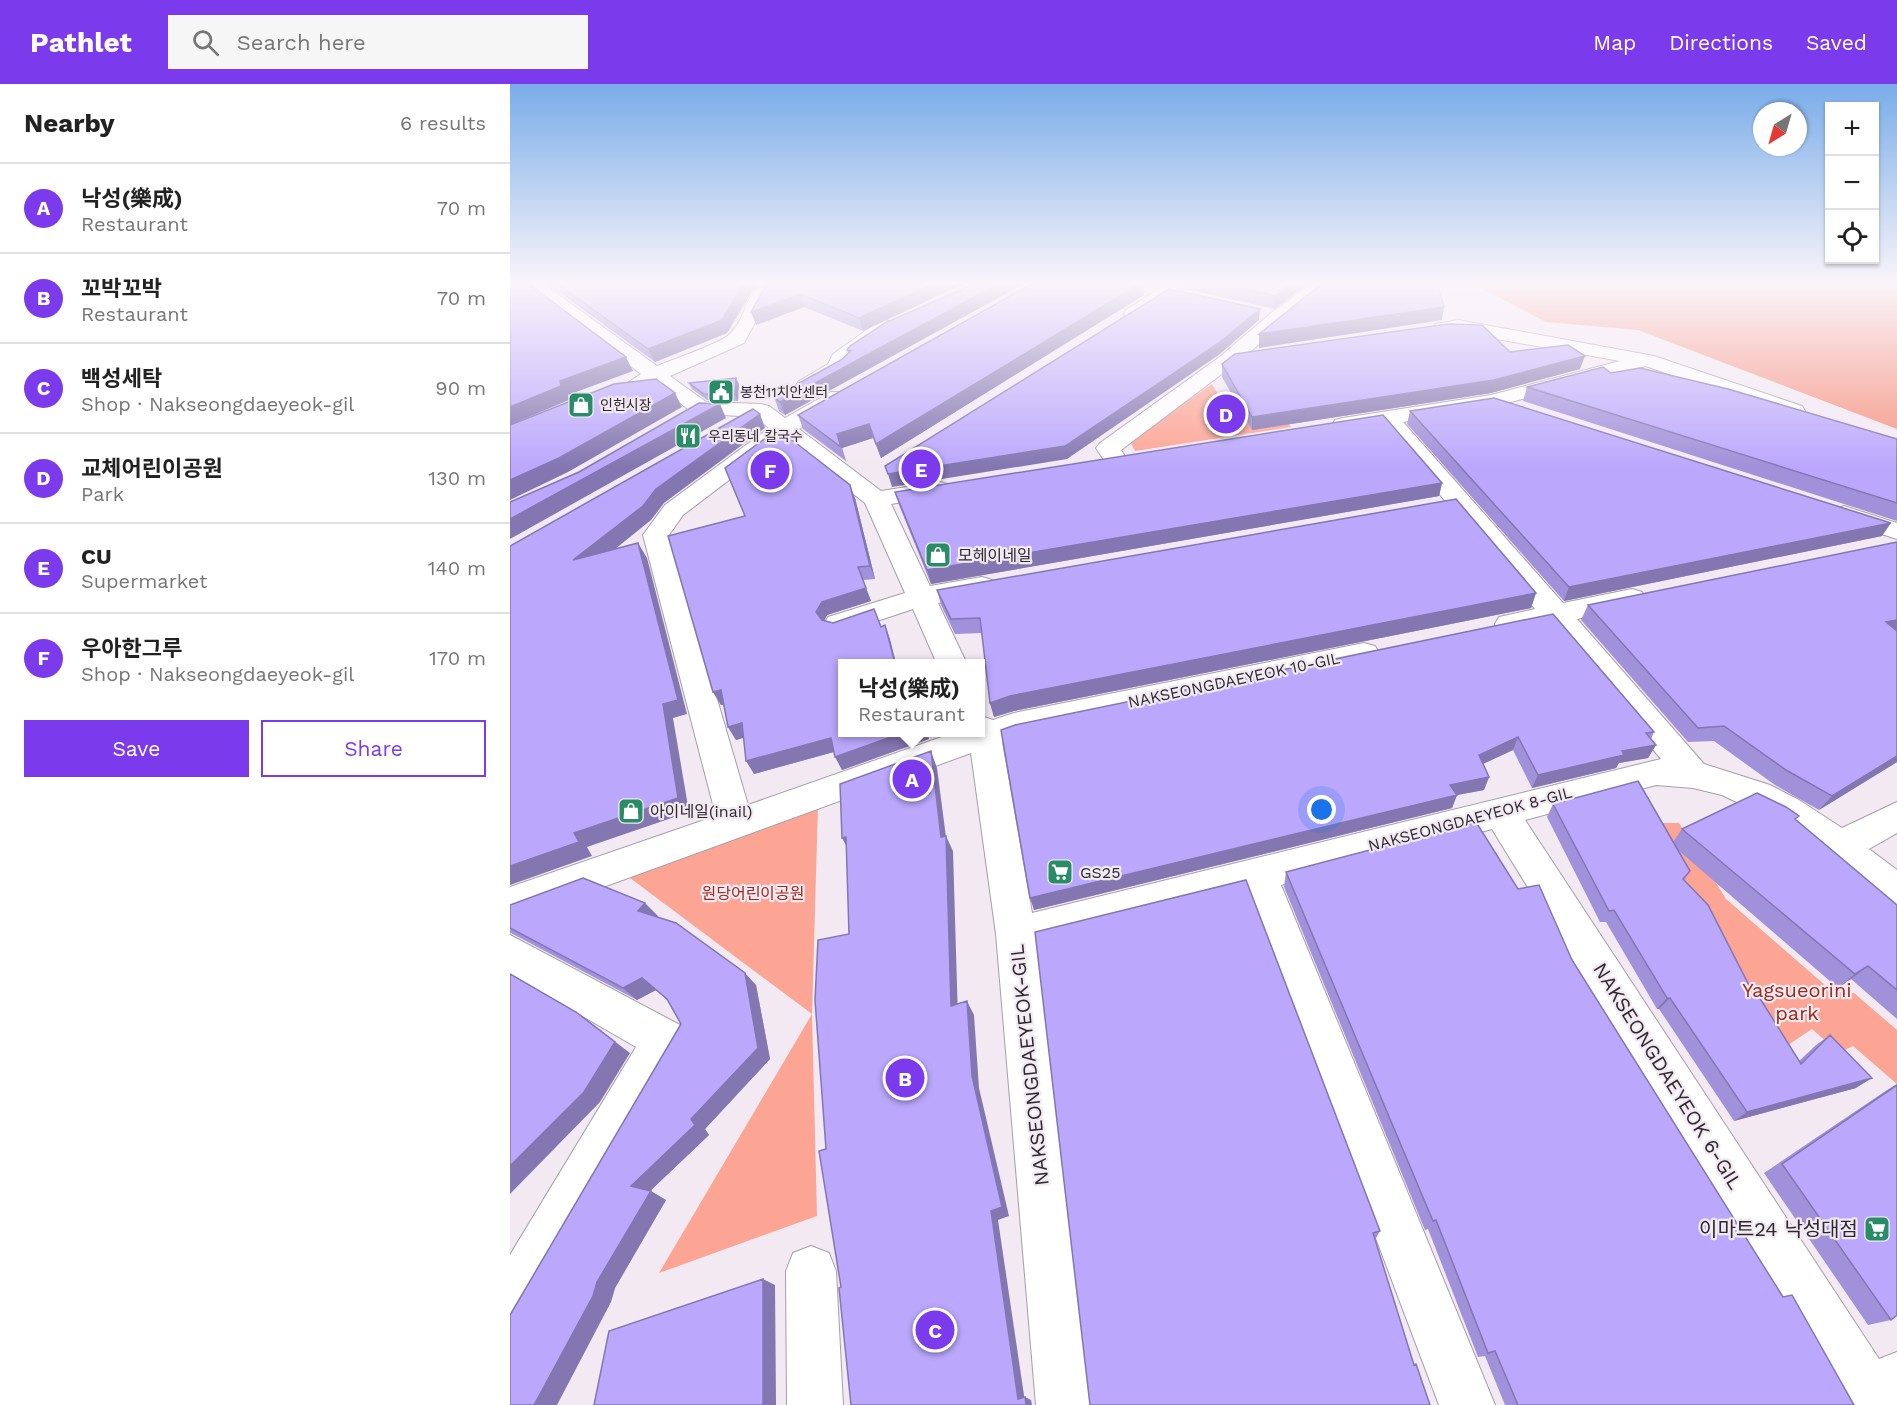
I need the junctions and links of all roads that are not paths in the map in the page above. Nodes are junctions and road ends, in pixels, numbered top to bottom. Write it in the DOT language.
graph roads {
  1 [pos="613,344"];
  2 [pos="727,344"];
  3 [pos="859,344"];
  4 [pos="1247,344"];
  5 [pos="1556,344"];
  6 [pos="1262,355"];
  7 [pos="1228,360"];
  8 [pos="1647,360"];
  9 [pos="656,375"];
  10 [pos="625,388"];
  11 [pos="852,390"];
  12 [pos="1492,401"];
  13 [pos="777,402"];
  14 [pos="701,408"];
  15 [pos="1526,412"];
  16 [pos="1810,417"];
  17 [pos="1388,418"];
  18 [pos="680,420"];
  19 [pos="784,428"];
  20 [pos="1317,429"];
  21 [pos="721,434"];
  22 [pos="1139,457"];
  23 [pos="1116,461"];
  24 [pos="1092,464"];
  25 [pos="963,485"];
  26 [pos="870,487"];
  27 [pos="1818,506"];
  28 [pos="1897,531"];
  29 [pos="1897,544"];
  30 [pos="1867,550"];
  31 [pos="1003,582"];
  32 [pos="1659,593"];
  33 [pos="921,597"];
  34 [pos="1556,614"];
  35 [pos="838,624"];
  36 [pos="1486,628"];
  37 [pos="1394,647"];
  38 [pos="950,659"];
  39 [pos="985,732"];
  40 [pos="970,737"];
  41 [pos="984,737"];
  42 [pos="1691,772"];
  43 [pos="1500,811"];
  44 [pos="1897,816"];
  45 [pos="736,824"];
  46 [pos="1840,847"];
  47 [pos="1258,875"];
  48 [pos="1897,892"];
  49 [pos="510,904"];
  50 [pos="1016,934"];
  51 [pos="510,953"];
  52 [pos="811,1271"];
  53 [pos="510,1303"];
  54 [pos="1883,1396"];
  55 [pos="815,1405"];
  56 [pos="1064,1405"];
  57 [pos="1467,1405"];
  1 -- 9 [label="street"];
  2 -- 9 [label="street"];
  3 -- 13 [label="street"];
  4 -- 7 [label="street"];
  5 -- 8 [label="street"];
  6 -- 7 [label="street"];
  7 -- 23 [label="street"];
  8 -- 12 [label="street"];
  8 -- 16 [label="street"];
  9 -- 10 [label="street"];
  9 -- 14 [label="street"];
  11 -- 19 [label="street"];
  12 -- 15 [label="street"];
  12 -- 17 [label="street"];
  13 -- 14 [label="street"];
  13 -- 19 [label="street"];
  13 -- 21 [label="street"];
  14 -- 18 [label="street"];
  17 -- 20 [label="street"];
  17 -- 34 [label="street"];
  19 -- 26 [label="street"];
  19 -- 45 [label="street"];
  22 -- 23 [label="street"];
  23 -- 24 [label="street"];
  25 -- 26 [label="street"];
  26 -- 33 [label="street"];
  27 -- 28 [label="street"];
  29 -- 30 [label="street"];
  31 -- 33 [label="street"];
  32 -- 34 [label="street"];
  33 -- 35 [label="street"];
  33 -- 38 [label="street"];
  34 -- 36 [label="street"];
  34 -- 42 [label="street"];
  37 -- 39 [label="street, NAKSEONGDAEYEOK 10-GIL"];
  40 -- 45 [label="street, NAKSEONGDAEYEOK 10-GIL"];
  41 -- 50 [label="street, NAKSEONGDAEYEOK-GIL"];
  42 -- 43 [label="street, NAKSEONGDAEYEOK 8-GIL"];
  42 -- 46 [label="street, NAKSEONGDAEYEOK 8-GIL"];
  43 -- 47 [label="street, NAKSEONGDAEYEOK 8-GIL"];
  43 -- 54 [label="street, NAKSEONGDAEYEOK 6-GIL"];
  44 -- 46 [label="street"];
  45 -- 49 [label="street, NAKSEONGDAEYEOK 10-GIL"];
  46 -- 48 [label="street, NAKSEONGDAEYEOK 8-GIL"];
  47 -- 50 [label="street, NAKSEONGDAEYEOK 8-GIL"];
  47 -- 57 [label="street"];
  50 -- 56 [label="street, NAKSEONGDAEYEOK-GIL"];
  51 -- 53 [label="street"];
  52 -- 55 [label="street"];
}
